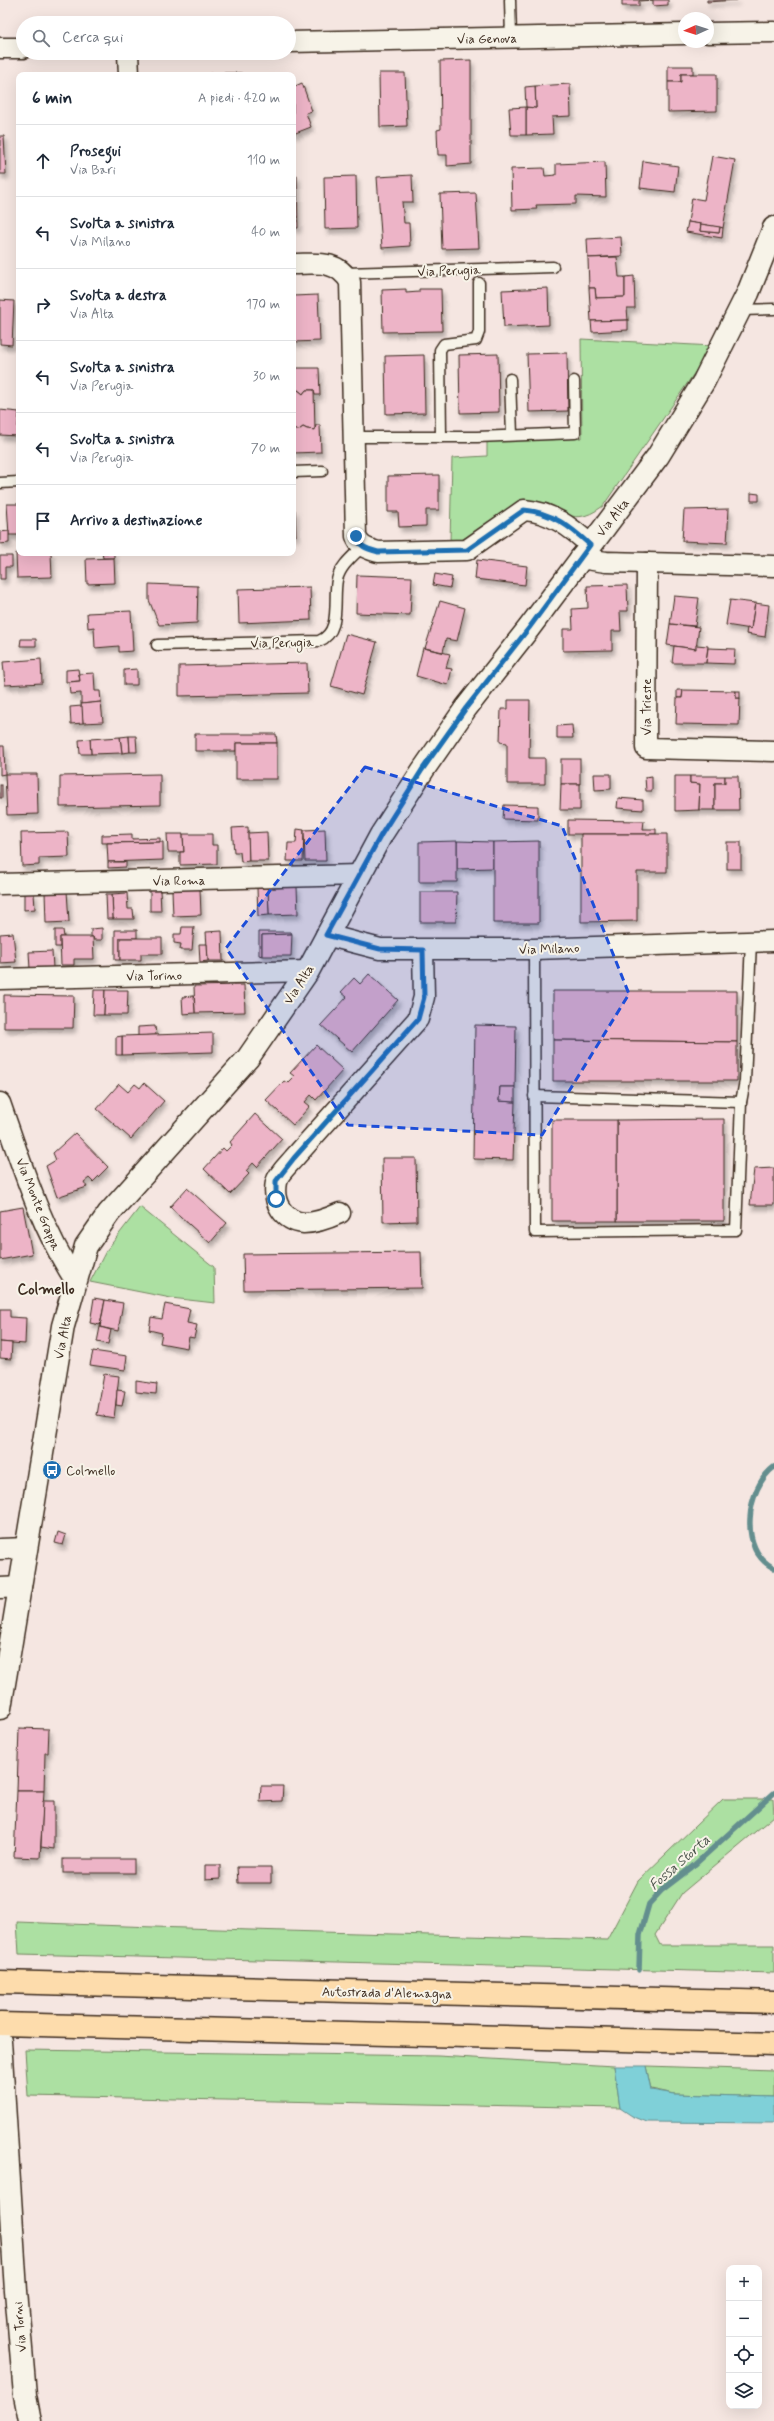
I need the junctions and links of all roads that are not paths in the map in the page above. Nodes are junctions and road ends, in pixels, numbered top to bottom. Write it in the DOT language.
graph roads {
  1 [pos="510,0"];
  2 [pos="774,32"];
  3 [pos="678,34"];
  4 [pos="714,34"];
  5 [pos="511,38"];
  6 [pos="296,42"];
  7 [pos="0,48"];
  8 [pos="16,48"];
  9 [pos="128,60"];
  10 [pos="129,72"];
  11 [pos="774,228"];
  12 [pos="296,264"];
  13 [pos="553,267"];
  14 [pos="345,273"];
  15 [pos="480,283"];
  16 [pos="774,309"];
  17 [pos="740,310"];
  18 [pos="510,379"];
  19 [pos="574,381"];
  20 [pos="512,435"];
  21 [pos="354,437"];
  22 [pos="441,437"];
  23 [pos="322,471"];
  24 [pos="296,472"];
  25 [pos="16,482"];
  26 [pos="0,483"];
  27 [pos="363,546"];
  28 [pos="585,552"];
  29 [pos="647,563"];
  30 [pos="774,566"];
  31 [pos="158,645"];
  32 [pos="774,751"];
  33 [pos="358,875"];
  34 [pos="0,884"];
  35 [pos="326,935"];
  36 [pos="751,941"];
  37 [pos="774,941"];
  38 [pos="534,949"];
  39 [pos="423,950"];
  40 [pos="308,971"];
  41 [pos="0,979"];
  42 [pos="534,1096"];
  43 [pos="741,1102"];
  44 [pos="0,1103"];
  45 [pos="340,1213"];
  46 [pos="76,1280"];
  47 [pos="0,1548"];
  48 [pos="27,1548"];
  49 [pos="10,1587"];
  50 [pos="0,1708"];
  51 [pos="8,1982"];
  52 [pos="774,2002"];
  53 [pos="8,2024"];
  54 [pos="0,2041"];
  55 [pos="774,2044"];
  56 [pos="30,2421"];
  1 -- 5 [label="lane"];
  2 -- 4 [label="street"];
  3 -- 5 [label="street, Via Genova"];
  5 -- 6 [label="street, Via Genova"];
  7 -- 8 [label="street"];
  9 -- 10 [label="street"];
  11 -- 17 [label="main road, Via Alta"];
  12 -- 14 [label="street"];
  13 -- 14 [label="lane, Via Perugia"];
  14 -- 21 [label="street"];
  15 -- 22 [label="lane"];
  16 -- 17 [label="lane"];
  17 -- 28 [label="main road, Via Alta"];
  18 -- 20 [label="lane"];
  19 -- 20 [label="lane"];
  20 -- 22 [label="lane"];
  21 -- 22 [label="lane"];
  21 -- 27 [label="street"];
  23 -- 24 [label="lane"];
  25 -- 26 [label="lane"];
  27 -- 28 [label="street"];
  27 -- 31 [label="lane, Via Perugia"];
  28 -- 29 [label="street"];
  28 -- 33 [label="main road, Via Alta"];
  29 -- 30 [label="street"];
  29 -- 32 [label="street, Via Trieste"];
  33 -- 34 [label="street, Via Roma"];
  33 -- 35 [label="main road, Via Alta"];
  35 -- 39 [label="street, Via Milano"];
  35 -- 40 [label="main road, Via Alta"];
  36 -- 37 [label="street, Via Milano"];
  36 -- 38 [label="street, Via Milano"];
  36 -- 43 [label="lane"];
  38 -- 39 [label="street, Via Milano"];
  38 -- 42 [label="lane"];
  39 -- 45 [label="street"];
  40 -- 41 [label="street, Via Torino"];
  40 -- 46 [label="main road, Via Alta"];
  42 -- 43 [label="lane"];
  42 -- 43 [label="lane"];
  44 -- 46 [label="street, Via Monte Grappa"];
  46 -- 48 [label="main road, Via Alta"];
  47 -- 48 [label="street"];
  48 -- 49 [label="main road, Via Alta"];
  49 -- 50 [label="main road, Via Alta"];
  51 -- 52 [label="highway, Autostrada d'Alemagna"];
  53 -- 55 [label="highway"];
  54 -- 56 [label="main road, Via Torni"];
}
